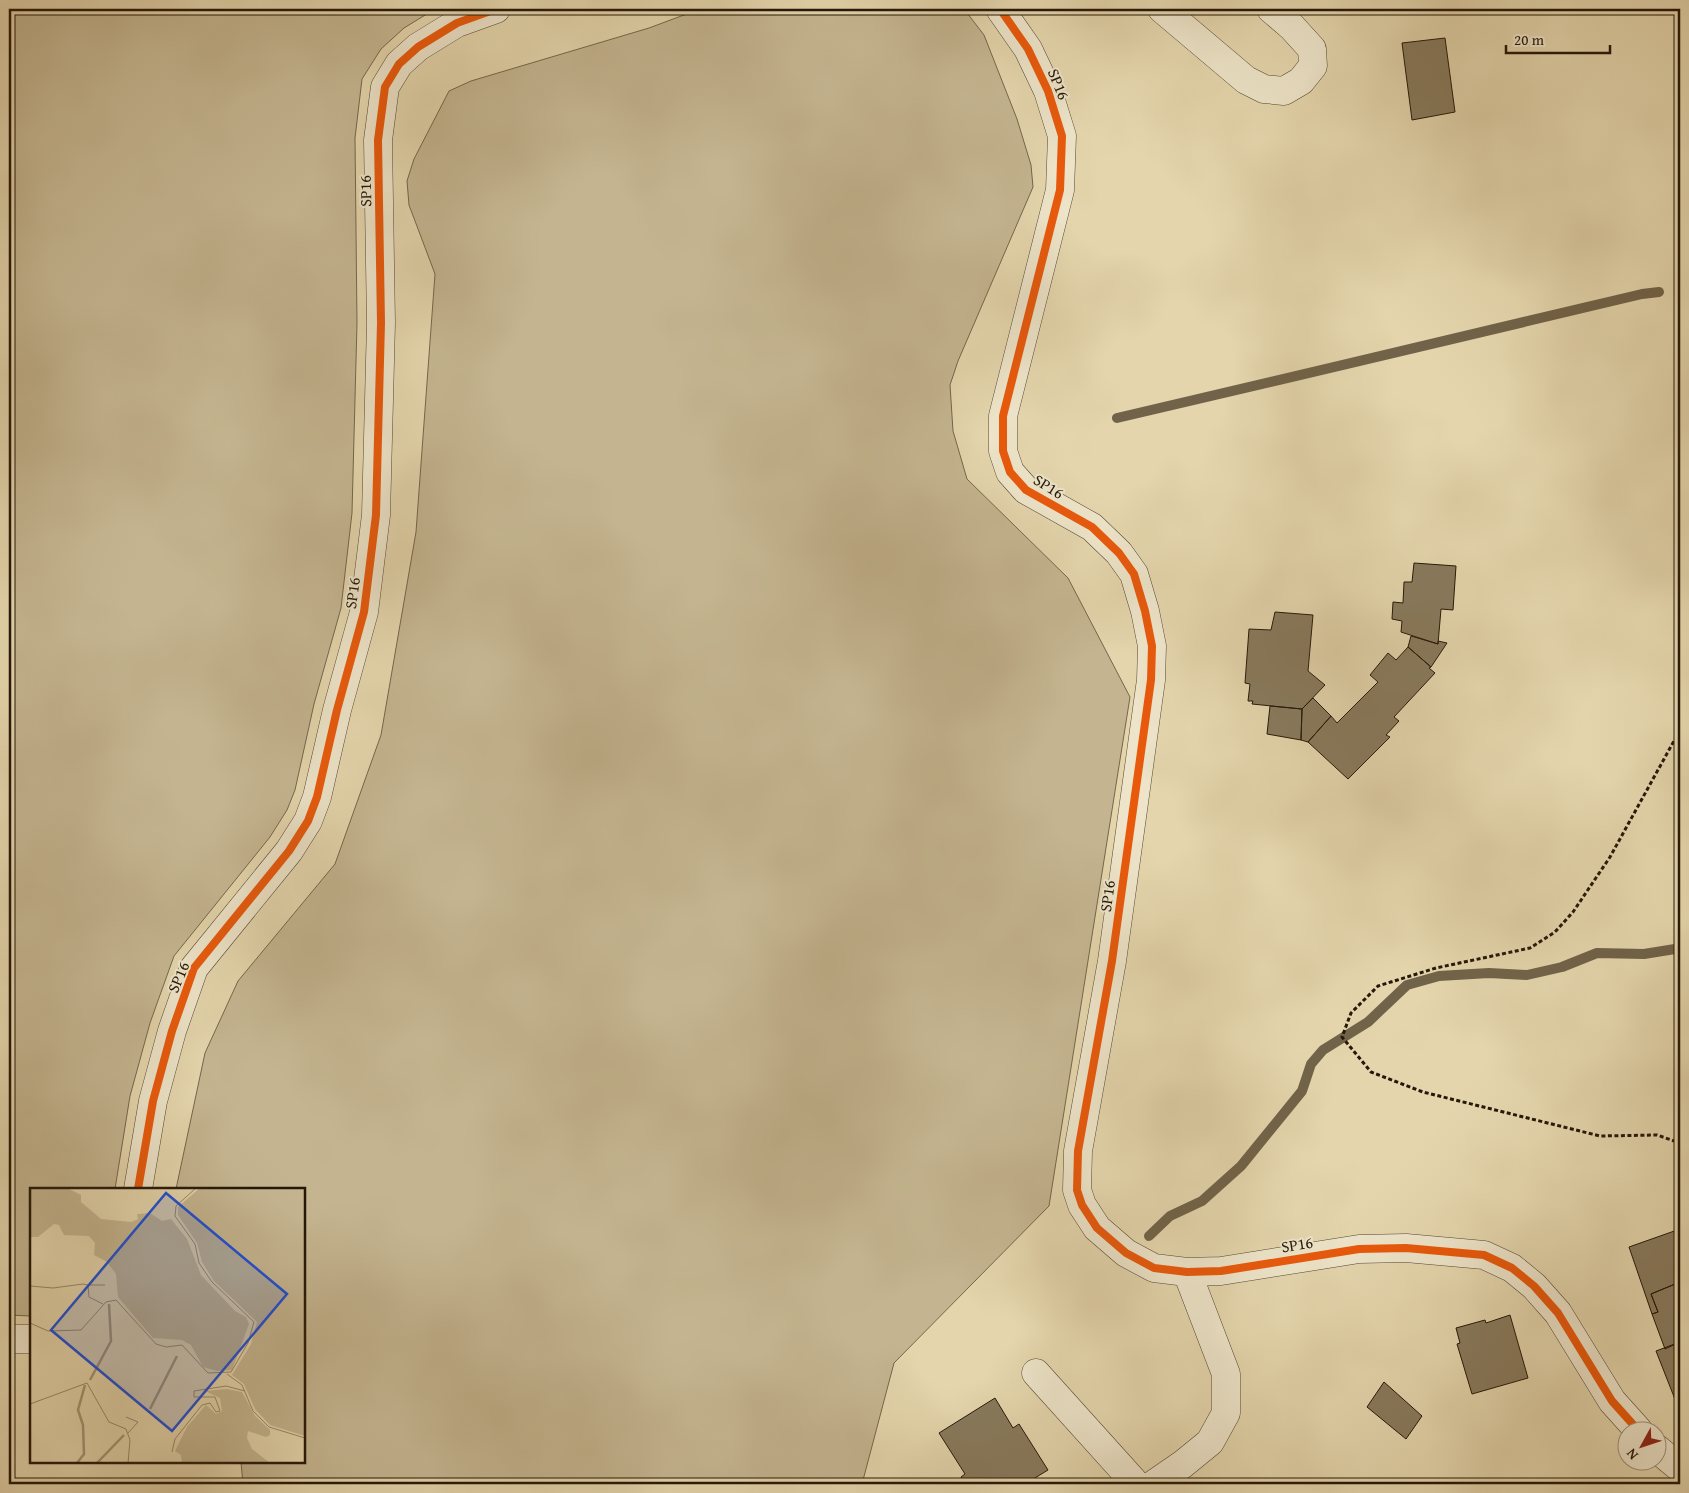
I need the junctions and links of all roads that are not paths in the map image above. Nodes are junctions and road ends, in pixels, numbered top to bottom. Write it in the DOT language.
graph roads {
  1 [pos="496,9"];
  2 [pos="1000,9"];
  3 [pos="1162,9"];
  4 [pos="1271,9"];
  5 [pos="138,1188"];
  6 [pos="1187,1272"];
  7 [pos="9,1339"];
  8 [pos="30,1339"];
  9 [pos="1036,1373"];
  10 [pos="1629,1420"];
  11 [pos="1666,1456"];
  12 [pos="1680,1468"];
  13 [pos="1136,1484"];
  14 [pos="1154,1484"];
  1 -- 5 [label="street, SP16 / SP16"];
  2 -- 6 [label="street, SP16 / SP16"];
  3 -- 4 [label="street"];
  6 -- 10 [label="street, SP16 / SP16"];
  6 -- 14 [label="street"];
  7 -- 8 [label="street"];
  9 -- 13 [label="street"];
  11 -- 12 [label="street"];
}
